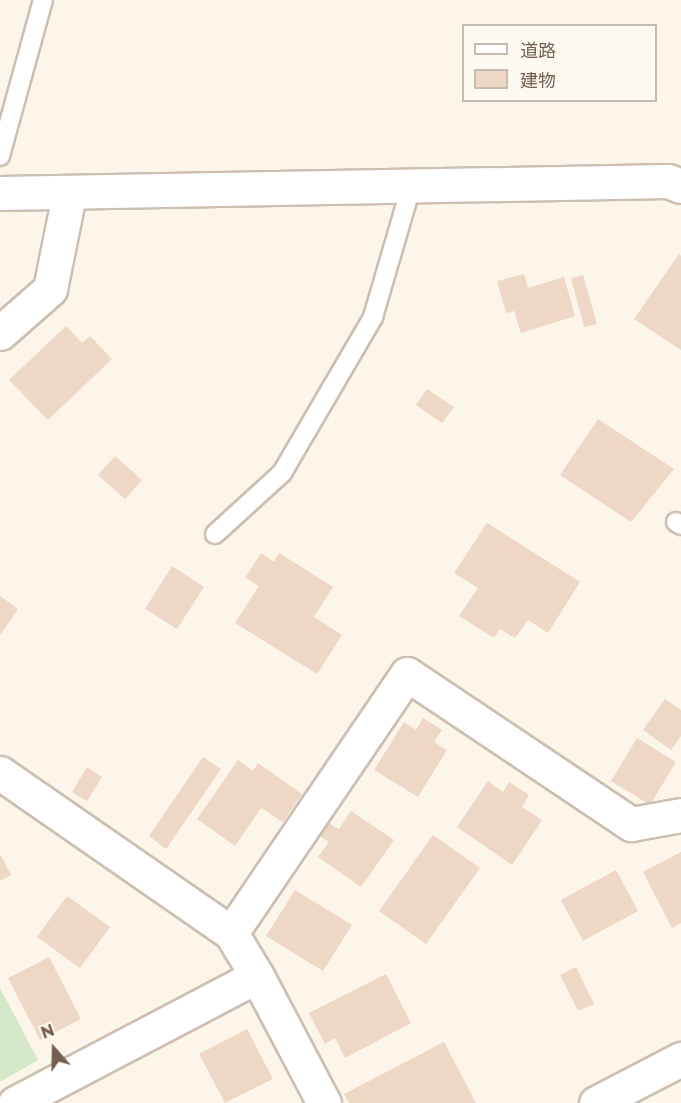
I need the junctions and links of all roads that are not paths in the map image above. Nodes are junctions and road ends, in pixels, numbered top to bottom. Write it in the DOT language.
graph roads {
  1 [pos="43,0"];
  2 [pos="0,156"];
  3 [pos="681,186"];
  4 [pos="411,187"];
  5 [pos="0,193"];
  6 [pos="69,195"];
  7 [pos="0,333"];
  8 [pos="215,534"];
  9 [pos="0,773"];
  10 [pos="681,815"];
  11 [pos="231,933"];
  12 [pos="256,976"];
  13 [pos="681,1059"];
  14 [pos="15,1103"];
  15 [pos="324,1103"];
  16 [pos="596,1103"];
  1 -- 2 [label="lane"];
  3 -- 4 [label="street"];
  4 -- 6 [label="street"];
  4 -- 8 [label="lane"];
  5 -- 6 [label="street"];
  6 -- 7 [label="street"];
  9 -- 11 [label="street"];
  10 -- 11 [label="street"];
  11 -- 12 [label="street"];
  12 -- 14 [label="street"];
  12 -- 15 [label="street"];
  13 -- 16 [label="street"];
}
